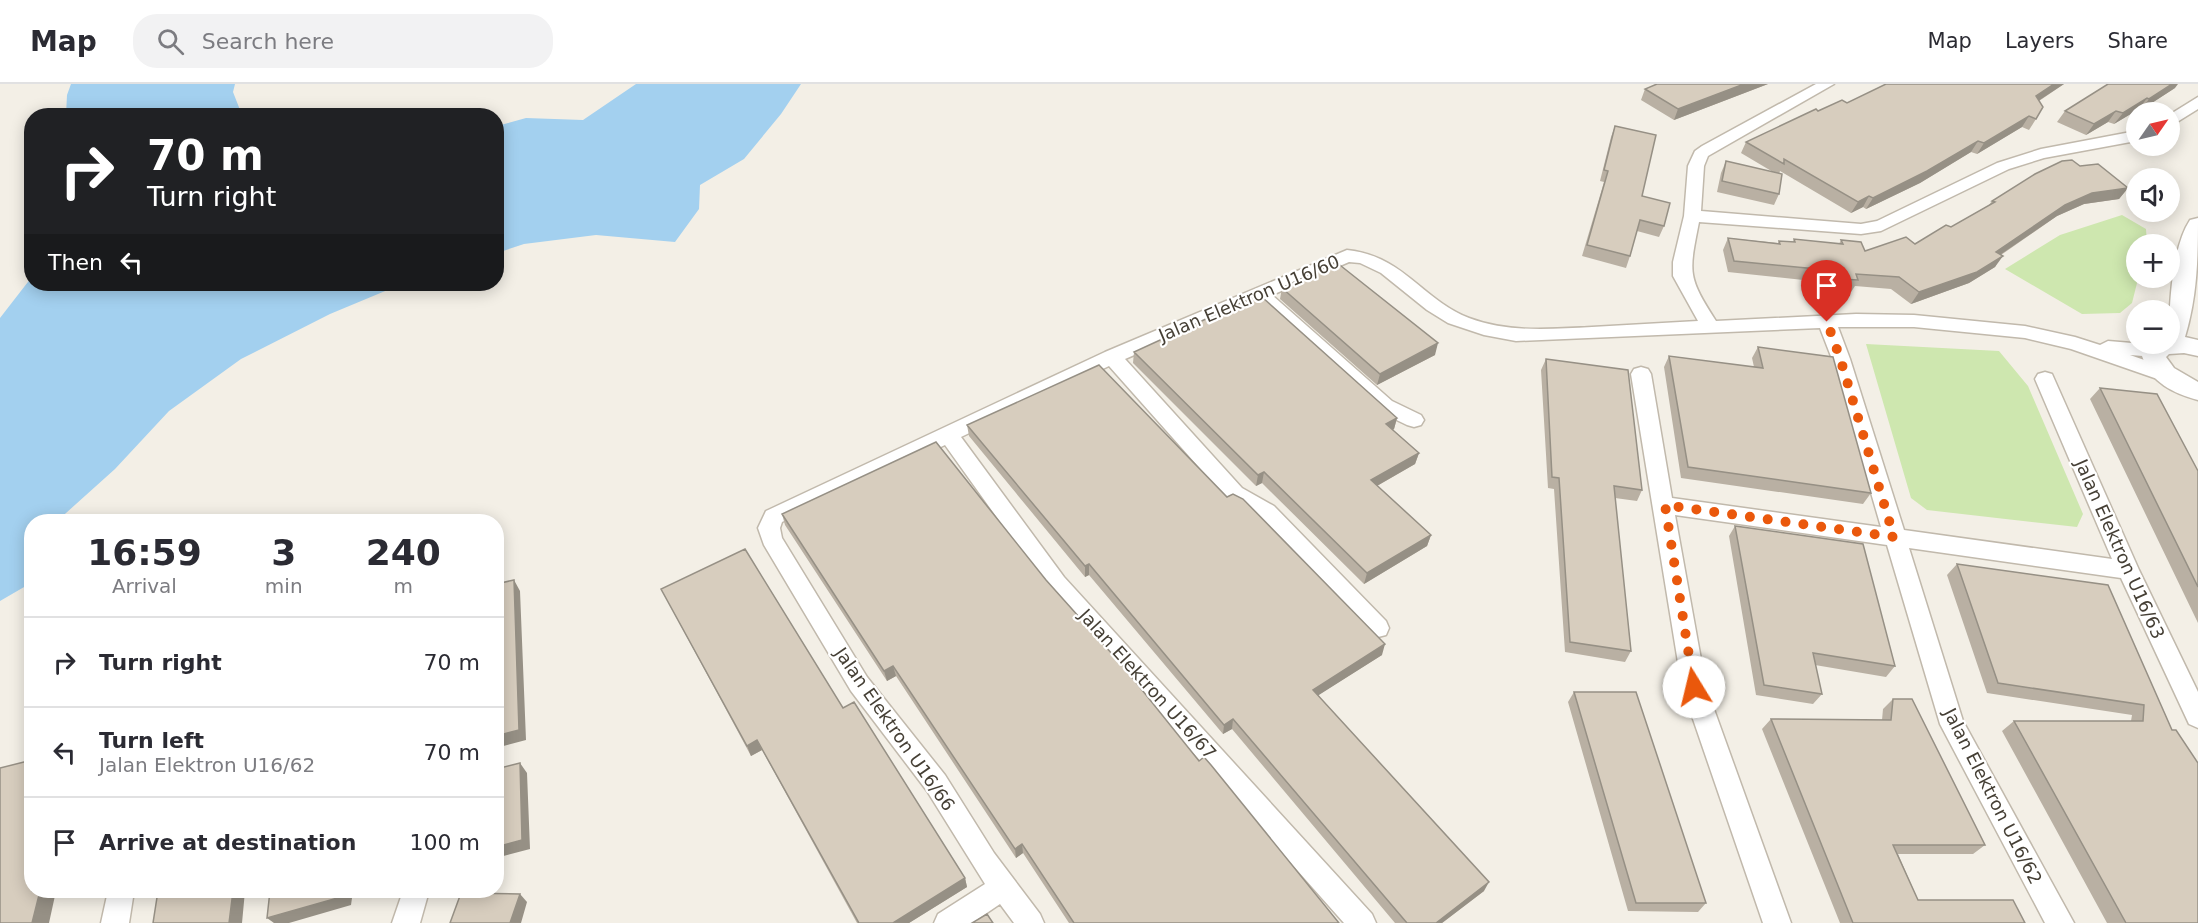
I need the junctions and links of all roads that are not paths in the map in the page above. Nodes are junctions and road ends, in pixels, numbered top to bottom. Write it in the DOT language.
graph roads {
  1 [pos="1827,84"];
  2 [pos="2198,102"];
  3 [pos="2180,114"];
  4 [pos="2126,138"];
  5 [pos="1692,216"];
  6 [pos="2198,225"];
  7 [pos="1258,293"];
  8 [pos="2182,309"];
  9 [pos="2180,313"];
  10 [pos="1827,322"];
  11 [pos="1711,328"];
  12 [pos="2198,332"];
  13 [pos="2075,343"];
  14 [pos="2126,346"];
  15 [pos="2180,348"];
  16 [pos="2198,348"];
  17 [pos="2160,354"];
  18 [pos="1112,357"];
  19 [pos="1641,374"];
  20 [pos="2166,375"];
  21 [pos="2044,379"];
  22 [pos="2196,392"];
  23 [pos="1414,420"];
  24 [pos="948,434"];
  25 [pos="1665,505"];
  26 [pos="794,506"];
  27 [pos="1894,537"];
  28 [pos="2128,570"];
  29 [pos="1377,628"];
  30 [pos="2198,717"];
  31 [pos="1003,887"];
  32 [pos="120,898"];
  33 [pos="414,898"];
  34 [pos="115,923"];
  35 [pos="406,923"];
  36 [pos="948,923"];
  37 [pos="1030,923"];
  38 [pos="1362,923"];
  39 [pos="1777,923"];
  40 [pos="2060,923"];
  1 -- 5 [label="street"];
  2 -- 3 [label="street"];
  4 -- 5 [label="street"];
  5 -- 11 [label="street"];
  6 -- 8 [label="street"];
  7 -- 11 [label="street, Jalan Elektron U16/60"];
  7 -- 18 [label="street, Jalan Elektron U16/60"];
  7 -- 23 [label="street"];
  8 -- 9 [label="street"];
  8 -- 12 [label="street"];
  10 -- 11 [label="street, Jalan Elektron U16/60"];
  10 -- 13 [label="street, Jalan Elektron U16/60"];
  10 -- 27 [label="street, Jalan Elektron U16/62"];
  13 -- 14 [label="street"];
  13 -- 20 [label="street"];
  15 -- 16 [label="street"];
  17 -- 20 [label="street"];
  18 -- 24 [label="street, Jalan Elektron U16/60"];
  18 -- 29 [label="street"];
  19 -- 25 [label="street"];
  20 -- 22 [label="street"];
  21 -- 28 [label="street, Jalan Elektron U16/63"];
  24 -- 26 [label="street, Jalan Elektron U16/60"];
  24 -- 38 [label="street, Jalan Elektron U16/67"];
  25 -- 27 [label="street"];
  25 -- 39 [label="street"];
  26 -- 31 [label="street, Jalan Elektron U16/66"];
  27 -- 28 [label="street"];
  27 -- 40 [label="street, Jalan Elektron U16/62"];
  28 -- 30 [label="street, Jalan Elektron U16/63"];
  31 -- 36 [label="street"];
  31 -- 37 [label="street, Jalan Elektron U16/66"];
  32 -- 34 [label="street"];
  33 -- 35 [label="street"];
}
